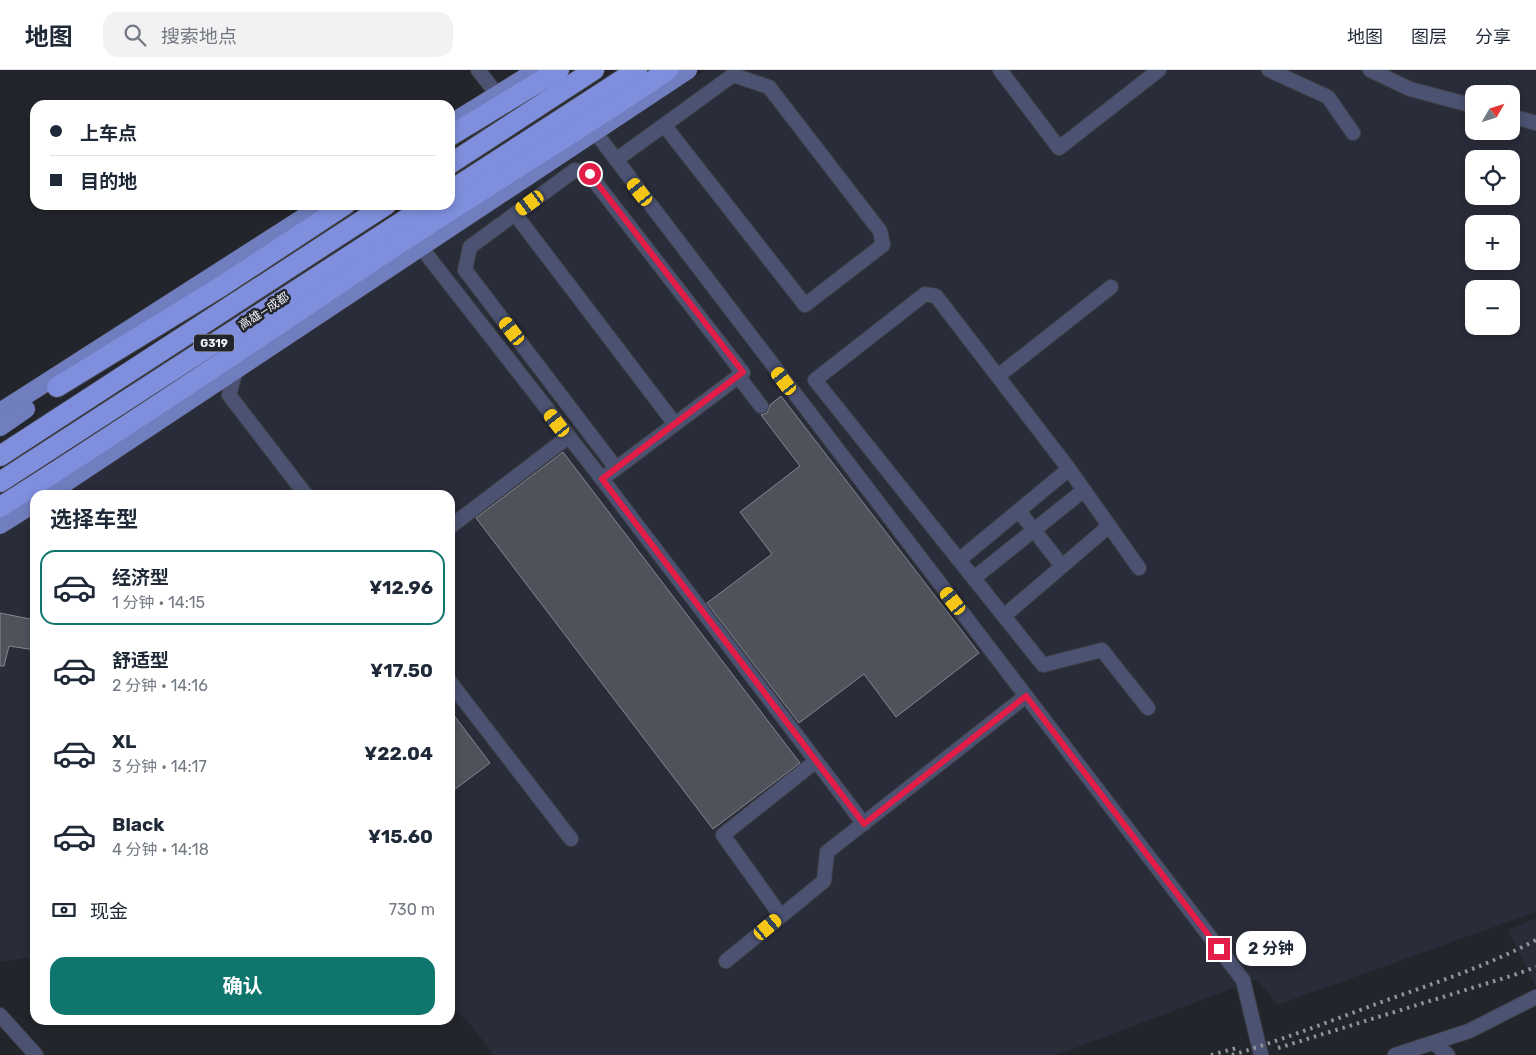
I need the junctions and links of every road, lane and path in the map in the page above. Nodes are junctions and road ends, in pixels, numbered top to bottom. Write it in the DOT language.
graph roads {
  1 [pos="478,70"];
  2 [pos="537,70"];
  3 [pos="559,70"];
  4 [pos="594,70"];
  5 [pos="636,70"];
  6 [pos="646,70"];
  7 [pos="668,70"];
  8 [pos="688,70"];
  9 [pos="1000,70"];
  10 [pos="1140,70"];
  11 [pos="1159,70"];
  12 [pos="1269,70"];
  13 [pos="1370,70"];
  14 [pos="1136,90"];
  15 [pos="497,94"];
  16 [pos="1465,104"];
  17 [pos="1520,119"];
  18 [pos="455,121"];
  19 [pos="1536,123"];
  20 [pos="664,125"];
  21 [pos="595,132"];
  22 [pos="455,133"];
  23 [pos="1353,133"];
  24 [pos="616,160"];
  25 [pos="455,161"];
  26 [pos="455,188"];
  27 [pos="455,194"];
  28 [pos="455,208"];
  29 [pos="315,210"];
  30 [pos="337,210"];
  31 [pos="378,210"];
  32 [pos="420,210"];
  33 [pos="430,210"];
  34 [pos="453,210"];
  35 [pos="515,214"];
  36 [pos="420,246"];
  37 [pos="1111,287"];
  38 [pos="236,370"];
  39 [pos="738,376"];
  40 [pos="998,376"];
  41 [pos="57,387"];
  42 [pos="761,406"];
  43 [pos="0,412"];
  44 [pos="675,424"];
  45 [pos="0,427"];
  46 [pos="568,437"];
  47 [pos="0,456"];
  48 [pos="616,468"];
  49 [pos="1069,470"];
  50 [pos="602,479"];
  51 [pos="0,482"];
  52 [pos="0,490"];
  53 [pos="55,490"];
  54 [pos="302,490"];
  55 [pos="1084,490"];
  56 [pos="0,507"];
  57 [pos="30,510"];
  58 [pos="1019,511"];
  59 [pos="455,523"];
  60 [pos="0,525"];
  61 [pos="1110,526"];
  62 [pos="1034,530"];
  63 [pos="959,560"];
  64 [pos="1062,566"];
  65 [pos="1139,568"];
  66 [pos="974,578"];
  67 [pos="1004,616"];
  68 [pos="455,688"];
  69 [pos="1026,696"];
  70 [pos="1148,708"];
  71 [pos="816,761"];
  72 [pos="864,824"];
  73 [pos="571,839"];
  74 [pos="781,916"];
  75 [pos="726,961"];
  76 [pos="1536,997"];
  77 [pos="0,1016"];
  78 [pos="1434,1043"];
  79 [pos="36,1055"];
  80 [pos="1261,1055"];
  81 [pos="1395,1055"];
  82 [pos="1448,1055"];
  1 -- 15 [label="street"];
  2 -- 15 [label="main road"];
  3 -- 22 [label="highway"];
  4 -- 25 [label="highway"];
  5 -- 26 [label="highway"];
  6 -- 27 [label="main road"];
  7 -- 28 [label="highway"];
  8 -- 21 [label="main road"];
  9 -- 14 [label="street"];
  10 -- 14 [label="street"];
  11 -- 14 [label="street"];
  12 -- 23 [label="street"];
  13 -- 16 [label="street"];
  15 -- 18 [label="main road"];
  17 -- 19 [label="street"];
  20 -- 20 [label="street"];
  20 -- 24 [label="street"];
  21 -- 24 [label="street"];
  21 -- 36 [label="main road"];
  24 -- 69 [label="street"];
  29 -- 43 [label="main road"];
  30 -- 41 [label="highway"];
  31 -- 47 [label="highway, 高雄—成都 / G319"];
  32 -- 51 [label="highway, 高雄—成都 / G319"];
  33 -- 52 [label="main road"];
  34 -- 56 [label="highway"];
  35 -- 39 [label="street"];
  35 -- 44 [label="street"];
  35 -- 48 [label="street"];
  36 -- 38 [label="main road"];
  36 -- 46 [label="street"];
  37 -- 40 [label="street"];
  38 -- 53 [label="main road"];
  38 -- 54 [label="street"];
  39 -- 42 [label="street"];
  39 -- 44 [label="street"];
  40 -- 49 [label="street"];
  40 -- 63 [label="street"];
  41 -- 45 [label="main road"];
  44 -- 48 [label="street"];
  46 -- 50 [label="street"];
  46 -- 59 [label="street"];
  48 -- 50 [label="street"];
  49 -- 55 [label="street"];
  49 -- 58 [label="street"];
  50 -- 71 [label="street"];
  55 -- 61 [label="street"];
  55 -- 62 [label="street"];
  57 -- 60 [label="main road"];
  58 -- 62 [label="street"];
  58 -- 63 [label="street"];
  61 -- 64 [label="street"];
  61 -- 65 [label="street"];
  62 -- 64 [label="street"];
  62 -- 66 [label="street"];
  63 -- 66 [label="street"];
  64 -- 67 [label="street"];
  66 -- 67 [label="street"];
  67 -- 70 [label="street"];
  68 -- 73 [label="street"];
  69 -- 72 [label="street"];
  69 -- 80 [label="street"];
  71 -- 72 [label="street"];
  71 -- 74 [label="street"];
  72 -- 74 [label="street"];
  74 -- 75 [label="street"];
  76 -- 78 [label="street"];
  77 -- 79 [label="street"];
  78 -- 81 [label="street"];
  78 -- 82 [label="street"];
}
